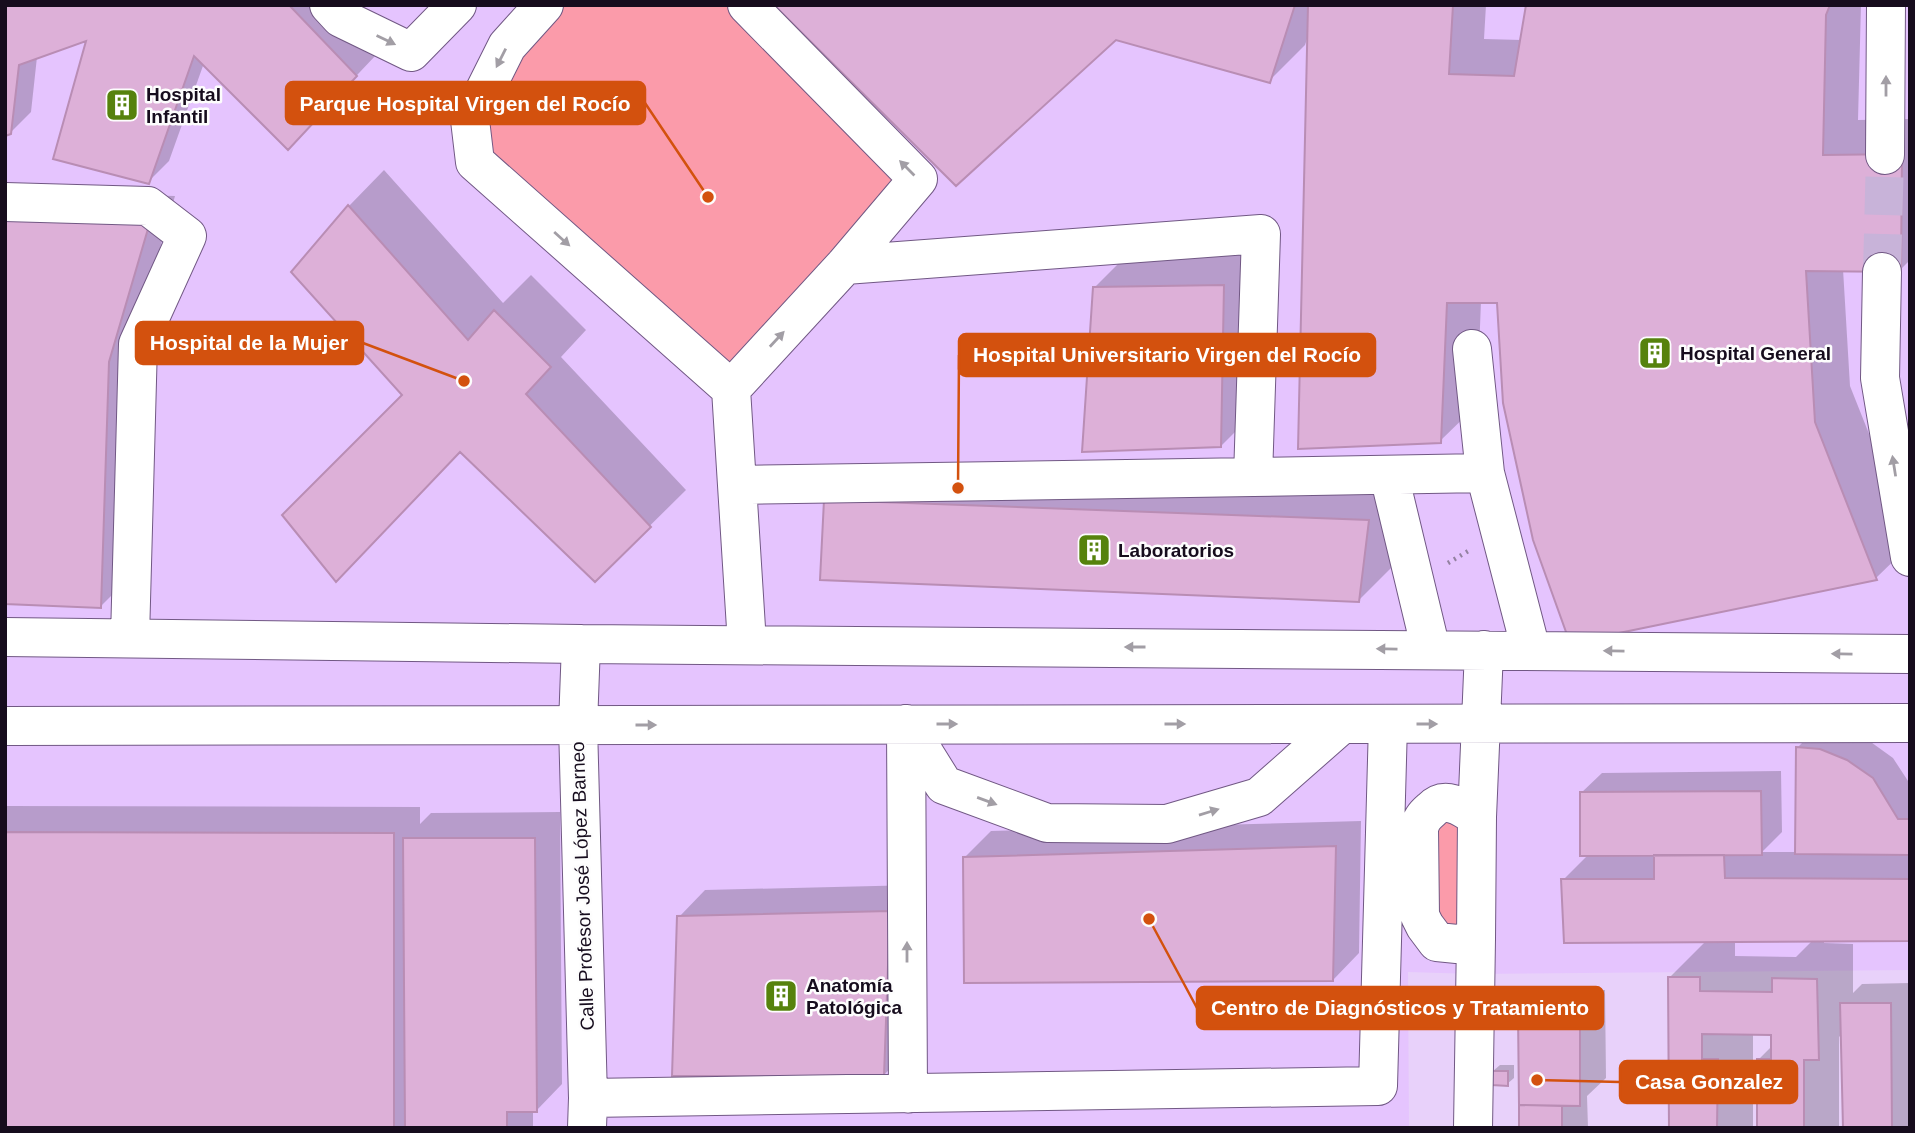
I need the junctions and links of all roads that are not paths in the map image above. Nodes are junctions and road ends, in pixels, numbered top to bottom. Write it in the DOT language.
graph roads {
  1 [pos="328,5"];
  2 [pos="457,5"];
  3 [pos="544,5"];
  4 [pos="747,5"];
  5 [pos="1886,5"];
  6 [pos="1885,155"];
  7 [pos="5,202"];
  8 [pos="845,265"];
  9 [pos="1882,272"];
  10 [pos="1472,349"];
  11 [pos="731,389"];
  12 [pos="1485,473"];
  13 [pos="1389,475"];
  14 [pos="1253,477"];
  15 [pos="737,485"];
  16 [pos="1910,557"];
  17 [pos="5,636"];
  18 [pos="130,638"];
  19 [pos="747,643"];
  20 [pos="581,644"];
  21 [pos="1431,650"];
  22 [pos="1484,650"];
  23 [pos="1531,650"];
  24 [pos="1910,654"];
  25 [pos="1910,723"];
  26 [pos="906,724"];
  27 [pos="1342,724"];
  28 [pos="1388,724"];
  29 [pos="1482,724"];
  30 [pos="578,725"];
  31 [pos="5,726"];
  32 [pos="1477,817"];
  33 [pos="1475,956"];
  34 [pos="908,1094"];
  35 [pos="588,1113"];
  36 [pos="1473,1128"];
  1 -- 2 [label="street, one-way"];
  3 -- 11 [label="street, one-way"];
  8 -- 4 [label="street, one-way"];
  6 -- 5 [label="street, one-way"];
  7 -- 18 [label="street"];
  11 -- 8 [label="street, one-way"];
  8 -- 14 [label="street"];
  16 -- 9 [label="street, one-way"];
  10 -- 12 [label="street"];
  11 -- 15 [label="street"];
  12 -- 13 [label="street"];
  12 -- 23 [label="street"];
  13 -- 14 [label="street"];
  13 -- 21 [label="street"];
  14 -- 15 [label="street"];
  15 -- 19 [label="street"];
  17 -- 18 [label="street"];
  18 -- 20 [label="street"];
  19 -- 20 [label="street"];
  21 -- 19 [label="street, one-way"];
  20 -- 30 [label="street, Calle Profesor José López Barneo"];
  21 -- 22 [label="street"];
  22 -- 23 [label="street"];
  22 -- 29 [label="street"];
  24 -- 23 [label="street, one-way"];
  25 -- 29 [label="street"];
  26 -- 27 [label="street, one-way"];
  26 -- 27 [label="street, one-way"];
  30 -- 26 [label="street, one-way"];
  34 -- 26 [label="street, one-way"];
  27 -- 28 [label="street"];
  28 -- 29 [label="street, one-way"];
  28 -- 34 [label="street"];
  29 -- 32 [label="street"];
  30 -- 31 [label="street"];
  30 -- 35 [label="street, Calle Profesor José López Barneo"];
  32 -- 33 [label="street"];
  32 -- 33 [label="street"];
  33 -- 36 [label="street"];
  34 -- 35 [label="street"];
}
